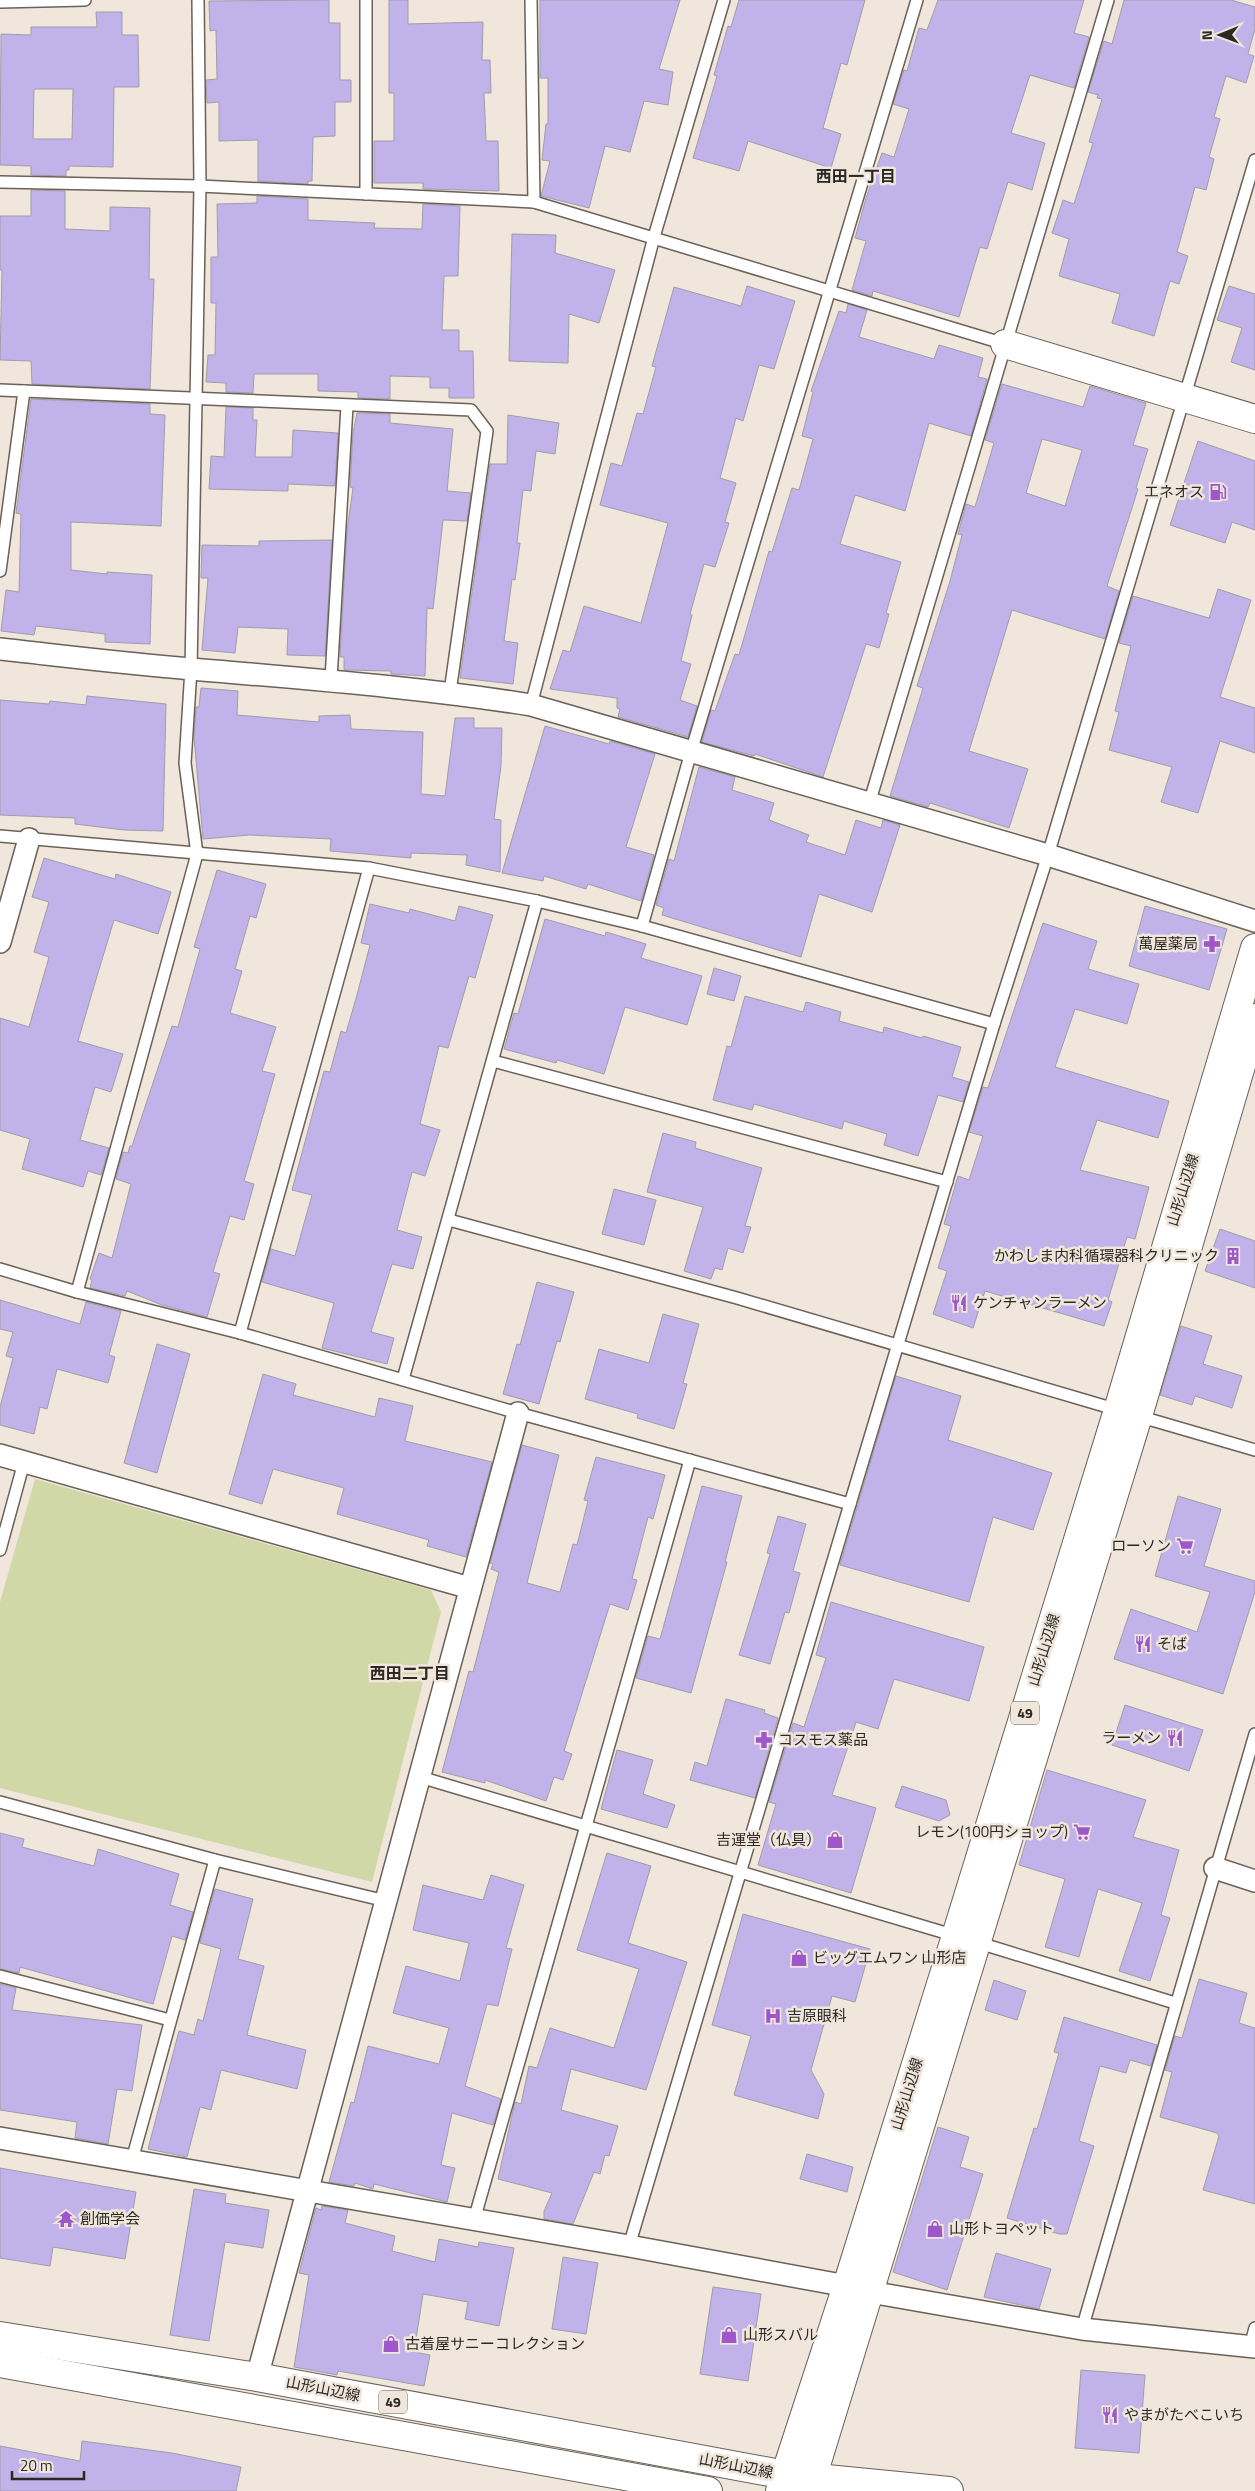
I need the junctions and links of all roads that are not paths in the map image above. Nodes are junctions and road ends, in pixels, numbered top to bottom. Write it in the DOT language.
graph roads {
  1 [pos="85,0"];
  2 [pos="198,0"];
  3 [pos="366,0"];
  4 [pos="531,0"];
  5 [pos="724,0"];
  6 [pos="917,0"];
  7 [pos="1108,0"];
  8 [pos="0,2"];
  9 [pos="1255,160"];
  10 [pos="0,182"];
  11 [pos="200,186"];
  12 [pos="366,194"];
  13 [pos="534,202"];
  14 [pos="654,236"];
  15 [pos="830,291"];
  16 [pos="1005,344"];
  17 [pos="0,390"];
  18 [pos="24,391"];
  19 [pos="195,398"];
  20 [pos="1185,398"];
  21 [pos="347,406"];
  22 [pos="1255,418"];
  23 [pos="0,571"];
  24 [pos="0,649"];
  25 [pos="191,669"];
  26 [pos="332,680"];
  27 [pos="450,692"];
  28 [pos="531,704"];
  29 [pos="691,752"];
  30 [pos="869,804"];
  31 [pos="0,836"];
  32 [pos="29,839"];
  33 [pos="197,854"];
  34 [pos="1048,855"];
  35 [pos="368,868"];
  36 [pos="537,901"];
  37 [pos="1255,921"];
  38 [pos="642,926"];
  39 [pos="0,942"];
  40 [pos="1255,948"];
  41 [pos="1255,1018"];
  42 [pos="994,1024"];
  43 [pos="493,1061"];
  44 [pos="947,1182"];
  45 [pos="449,1220"];
  46 [pos="0,1268"];
  47 [pos="77,1292"];
  48 [pos="240,1333"];
  49 [pos="897,1346"];
  50 [pos="403,1379"];
  51 [pos="518,1413"];
  52 [pos="1128,1413"];
  53 [pos="1255,1450"];
  54 [pos="0,1455"];
  55 [pos="690,1460"];
  56 [pos="24,1462"];
  57 [pos="850,1504"];
  58 [pos="0,1550"];
  59 [pos="470,1588"];
  60 [pos="1255,1734"];
  61 [pos="420,1777"];
  62 [pos="0,1802"];
  63 [pos="587,1825"];
  64 [pos="215,1860"];
  65 [pos="1215,1868"];
  66 [pos="741,1873"];
  67 [pos="1255,1881"];
  68 [pos="386,1901"];
  69 [pos="966,1939"];
  70 [pos="0,1976"];
  71 [pos="1175,2003"];
  72 [pos="170,2020"];
  73 [pos="0,2138"];
  74 [pos="132,2160"];
  75 [pos="307,2192"];
  76 [pos="474,2220"];
  77 [pos="629,2246"];
  78 [pos="858,2289"];
  79 [pos="1082,2329"];
  80 [pos="0,2336"];
  81 [pos="1253,2341"];
  82 [pos="0,2363"];
  83 [pos="257,2377"];
  84 [pos="783,2483"];
  85 [pos="810,2484"];
  86 [pos="708,2491"];
  87 [pos="949,2491"];
  1 -- 8 [label="lane"];
  2 -- 11 [label="lane"];
  3 -- 12 [label="lane"];
  4 -- 13 [label="lane"];
  5 -- 14 [label="lane"];
  6 -- 15 [label="lane"];
  7 -- 16 [label="lane"];
  9 -- 20 [label="lane"];
  10 -- 11 [label="lane"];
  11 -- 12 [label="lane"];
  11 -- 19 [label="lane"];
  12 -- 13 [label="lane"];
  13 -- 14 [label="lane"];
  14 -- 15 [label="lane"];
  14 -- 28 [label="lane"];
  15 -- 16 [label="lane"];
  15 -- 29 [label="lane"];
  16 -- 20 [label="main road"];
  16 -- 30 [label="lane"];
  17 -- 18 [label="lane"];
  18 -- 19 [label="lane"];
  18 -- 23 [label="lane"];
  19 -- 21 [label="lane"];
  19 -- 25 [label="lane"];
  20 -- 22 [label="main road"];
  20 -- 34 [label="lane"];
  21 -- 26 [label="lane"];
  21 -- 27 [label="lane"];
  24 -- 25 [label="street"];
  25 -- 26 [label="street"];
  25 -- 33 [label="lane"];
  26 -- 27 [label="street"];
  27 -- 28 [label="street"];
  28 -- 29 [label="street"];
  29 -- 30 [label="street"];
  29 -- 38 [label="lane"];
  30 -- 34 [label="street"];
  31 -- 32 [label="lane"];
  32 -- 33 [label="lane"];
  32 -- 39 [label="street"];
  33 -- 35 [label="lane"];
  33 -- 47 [label="lane"];
  34 -- 37 [label="street"];
  34 -- 42 [label="lane"];
  35 -- 36 [label="lane"];
  35 -- 48 [label="lane"];
  36 -- 38 [label="lane"];
  36 -- 43 [label="lane"];
  38 -- 42 [label="lane"];
  40 -- 52 [label="main road, 山形山辺線 / 49"];
  41 -- 52 [label="main road, 山形山辺線 / 49"];
  42 -- 44 [label="lane"];
  43 -- 44 [label="lane"];
  43 -- 45 [label="lane"];
  44 -- 49 [label="lane"];
  45 -- 49 [label="lane"];
  45 -- 50 [label="lane"];
  46 -- 47 [label="lane"];
  47 -- 48 [label="lane"];
  48 -- 50 [label="lane"];
  49 -- 52 [label="lane"];
  49 -- 57 [label="lane"];
  50 -- 51 [label="lane"];
  51 -- 55 [label="lane"];
  51 -- 59 [label="street"];
  52 -- 53 [label="lane"];
  52 -- 69 [label="main road, 山形山辺線 / 49"];
  54 -- 56 [label="street"];
  55 -- 57 [label="lane"];
  55 -- 63 [label="lane"];
  56 -- 58 [label="lane"];
  56 -- 59 [label="street"];
  57 -- 66 [label="lane"];
  59 -- 61 [label="street"];
  60 -- 65 [label="lane"];
  61 -- 63 [label="lane"];
  61 -- 68 [label="street"];
  62 -- 64 [label="lane"];
  63 -- 66 [label="lane"];
  63 -- 76 [label="lane"];
  64 -- 68 [label="lane"];
  64 -- 72 [label="lane"];
  65 -- 67 [label="street"];
  65 -- 71 [label="lane"];
  66 -- 69 [label="lane"];
  66 -- 77 [label="lane"];
  68 -- 75 [label="street"];
  69 -- 71 [label="lane"];
  69 -- 78 [label="main road, 山形山辺線 / 49"];
  70 -- 72 [label="lane"];
  71 -- 79 [label="lane"];
  72 -- 74 [label="lane"];
  73 -- 74 [label="street"];
  74 -- 75 [label="street"];
  75 -- 76 [label="street"];
  75 -- 83 [label="street"];
  76 -- 77 [label="street"];
  77 -- 78 [label="street"];
  78 -- 79 [label="street"];
  78 -- 84 [label="main road, 山形山辺線 / 49"];
  78 -- 85 [label="main road, 山形山辺線 / 49"];
  79 -- 81 [label="street"];
  80 -- 83 [label="main road, 山形山辺線 / 49"];
  82 -- 86 [label="main road, 山形山辺線 / 49"];
  83 -- 84 [label="main road, 山形山辺線 / 49"];
  84 -- 85 [label="main road"];
  85 -- 87 [label="main road"];
}
